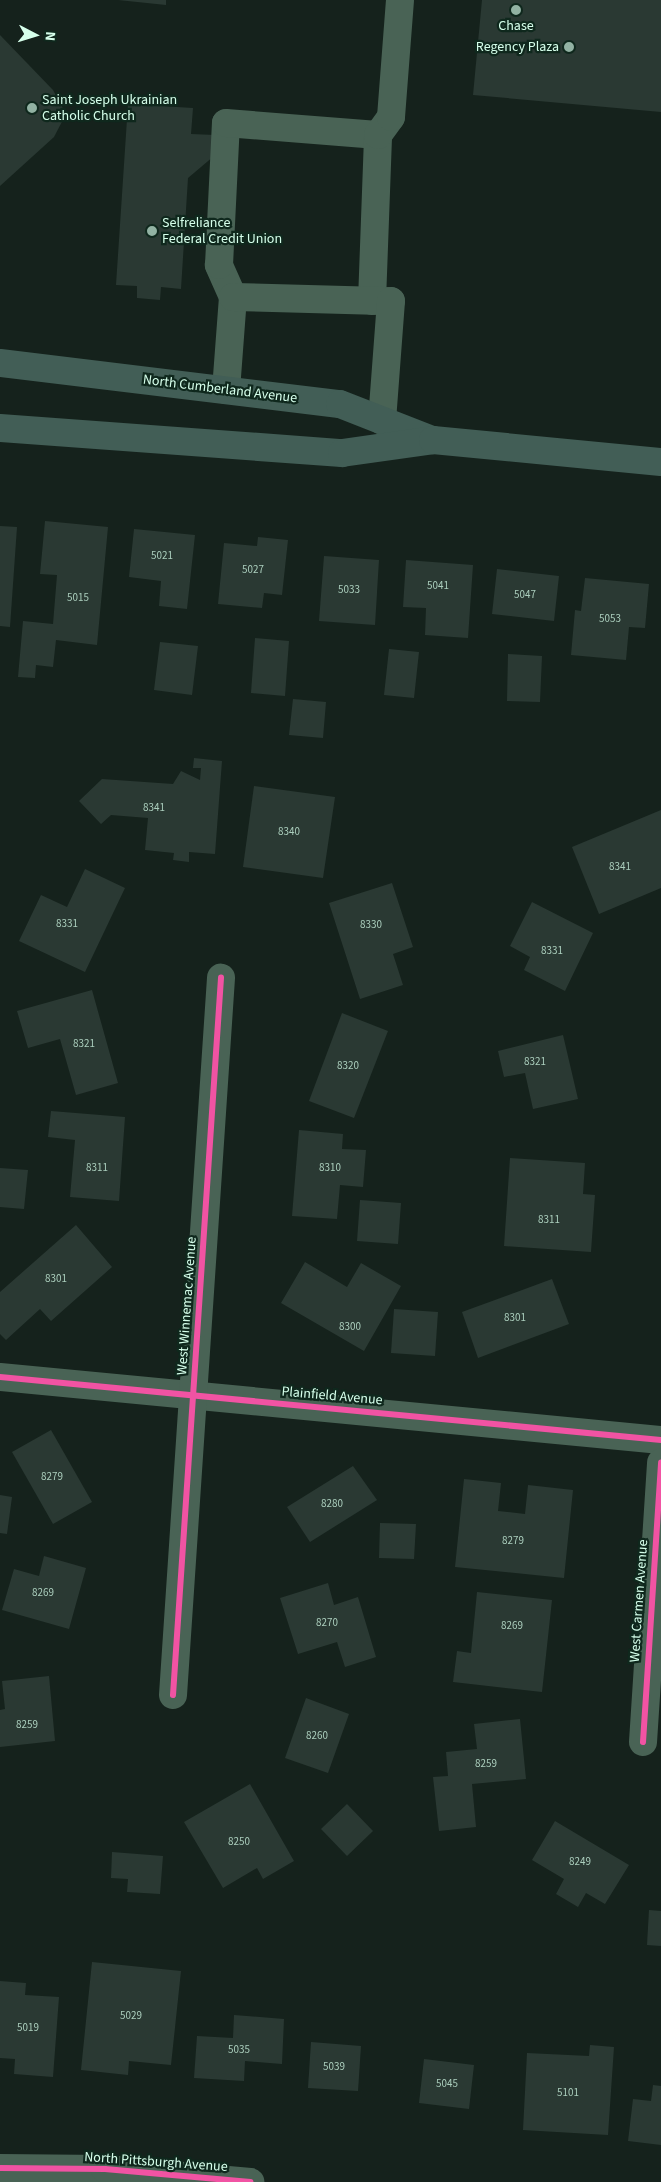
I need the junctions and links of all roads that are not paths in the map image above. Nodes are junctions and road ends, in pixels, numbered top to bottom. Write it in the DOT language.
graph roads {
  1 [pos="400,0"];
  2 [pos="378,135"];
  3 [pos="234,297"];
  4 [pos="372,301"];
  5 [pos="0,363"];
  6 [pos="226,390"];
  7 [pos="382,421"];
  8 [pos="0,428"];
  9 [pos="433,440"];
  10 [pos="661,462"];
  11 [pos="220,978"];
  12 [pos="0,1377"];
  13 [pos="194,1395"];
  14 [pos="661,1440"];
  15 [pos="661,1463"];
  16 [pos="174,1694"];
  17 [pos="643,1742"];
  18 [pos="0,2168"];
  19 [pos="250,2182"];
  1 -- 2 [label="street"];
  2 -- 3 [label="street"];
  2 -- 4 [label="street"];
  3 -- 4 [label="street"];
  3 -- 6 [label="street"];
  4 -- 7 [label="street"];
  5 -- 6 [label="main road, North Cumberland Avenue"];
  6 -- 7 [label="main road, North Cumberland Avenue"];
  7 -- 9 [label="main road, North Cumberland Avenue"];
  8 -- 9 [label="main road, North Cumberland Avenue"];
  9 -- 10 [label="main road, North Cumberland Avenue"];
  11 -- 13 [label="street, West Winnemac Avenue"];
  12 -- 13 [label="street, Plainfield Avenue"];
  13 -- 14 [label="street, Plainfield Avenue"];
  13 -- 16 [label="street, West Winnemac Avenue"];
  15 -- 17 [label="street, West Carmen Avenue"];
  18 -- 19 [label="street, North Pittsburgh Avenue"];
}
